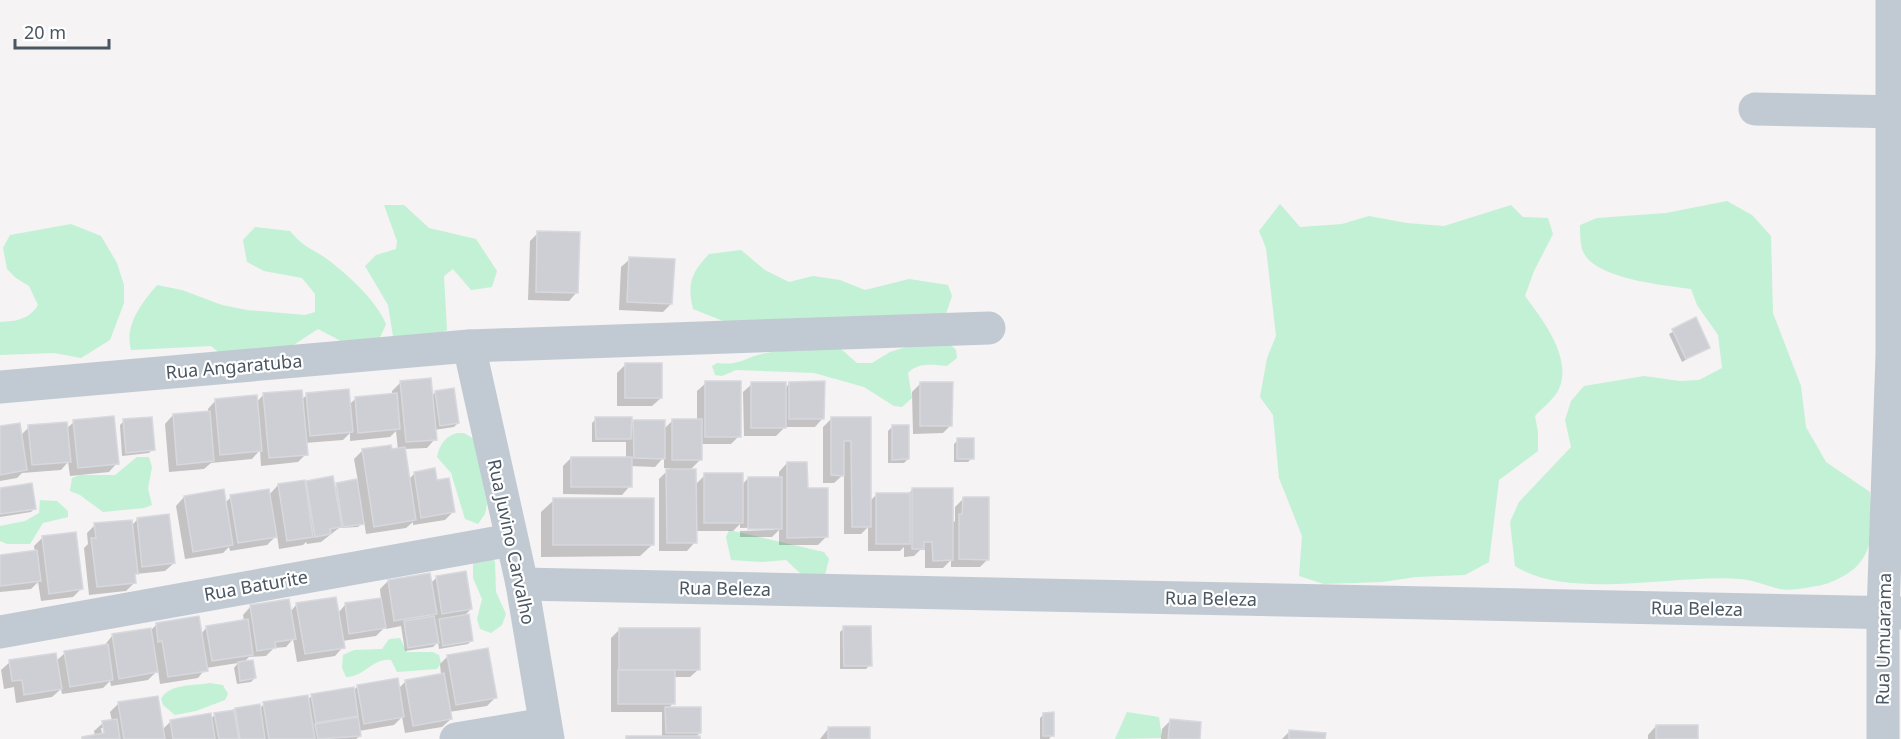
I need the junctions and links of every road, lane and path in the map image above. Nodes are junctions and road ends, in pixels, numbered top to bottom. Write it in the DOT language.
graph roads {
  1 [pos="1892,0"];
  2 [pos="1755,109"];
  3 [pos="1897,112"];
  4 [pos="989,328"];
  5 [pos="469,346"];
  6 [pos="1896,356"];
  7 [pos="0,387"];
  8 [pos="511,540"];
  9 [pos="522,585"];
  10 [pos="1892,613"];
  11 [pos="0,632"];
  12 [pos="546,731"];
  13 [pos="456,739"];
  14 [pos="1884,739"];
  1 -- 3 [label="street, Rua Umuarama"];
  2 -- 3 [label="street"];
  3 -- 6 [label="street, Rua Umuarama"];
  4 -- 5 [label="street, Rua Angaratuba"];
  5 -- 7 [label="street, Rua Angaratuba"];
  5 -- 8 [label="street, Rua Juvino Carvalho"];
  6 -- 10 [label="street, Rua Umuarama"];
  8 -- 9 [label="street, Rua Juvino Carvalho"];
  8 -- 11 [label="street, Rua Baturite"];
  9 -- 10 [label="street, Rua Beleza"];
  9 -- 12 [label="street, Rua Juvino Carvalho"];
  10 -- 14 [label="street, Rua Umuarama"];
  12 -- 13 [label="street"];
}
